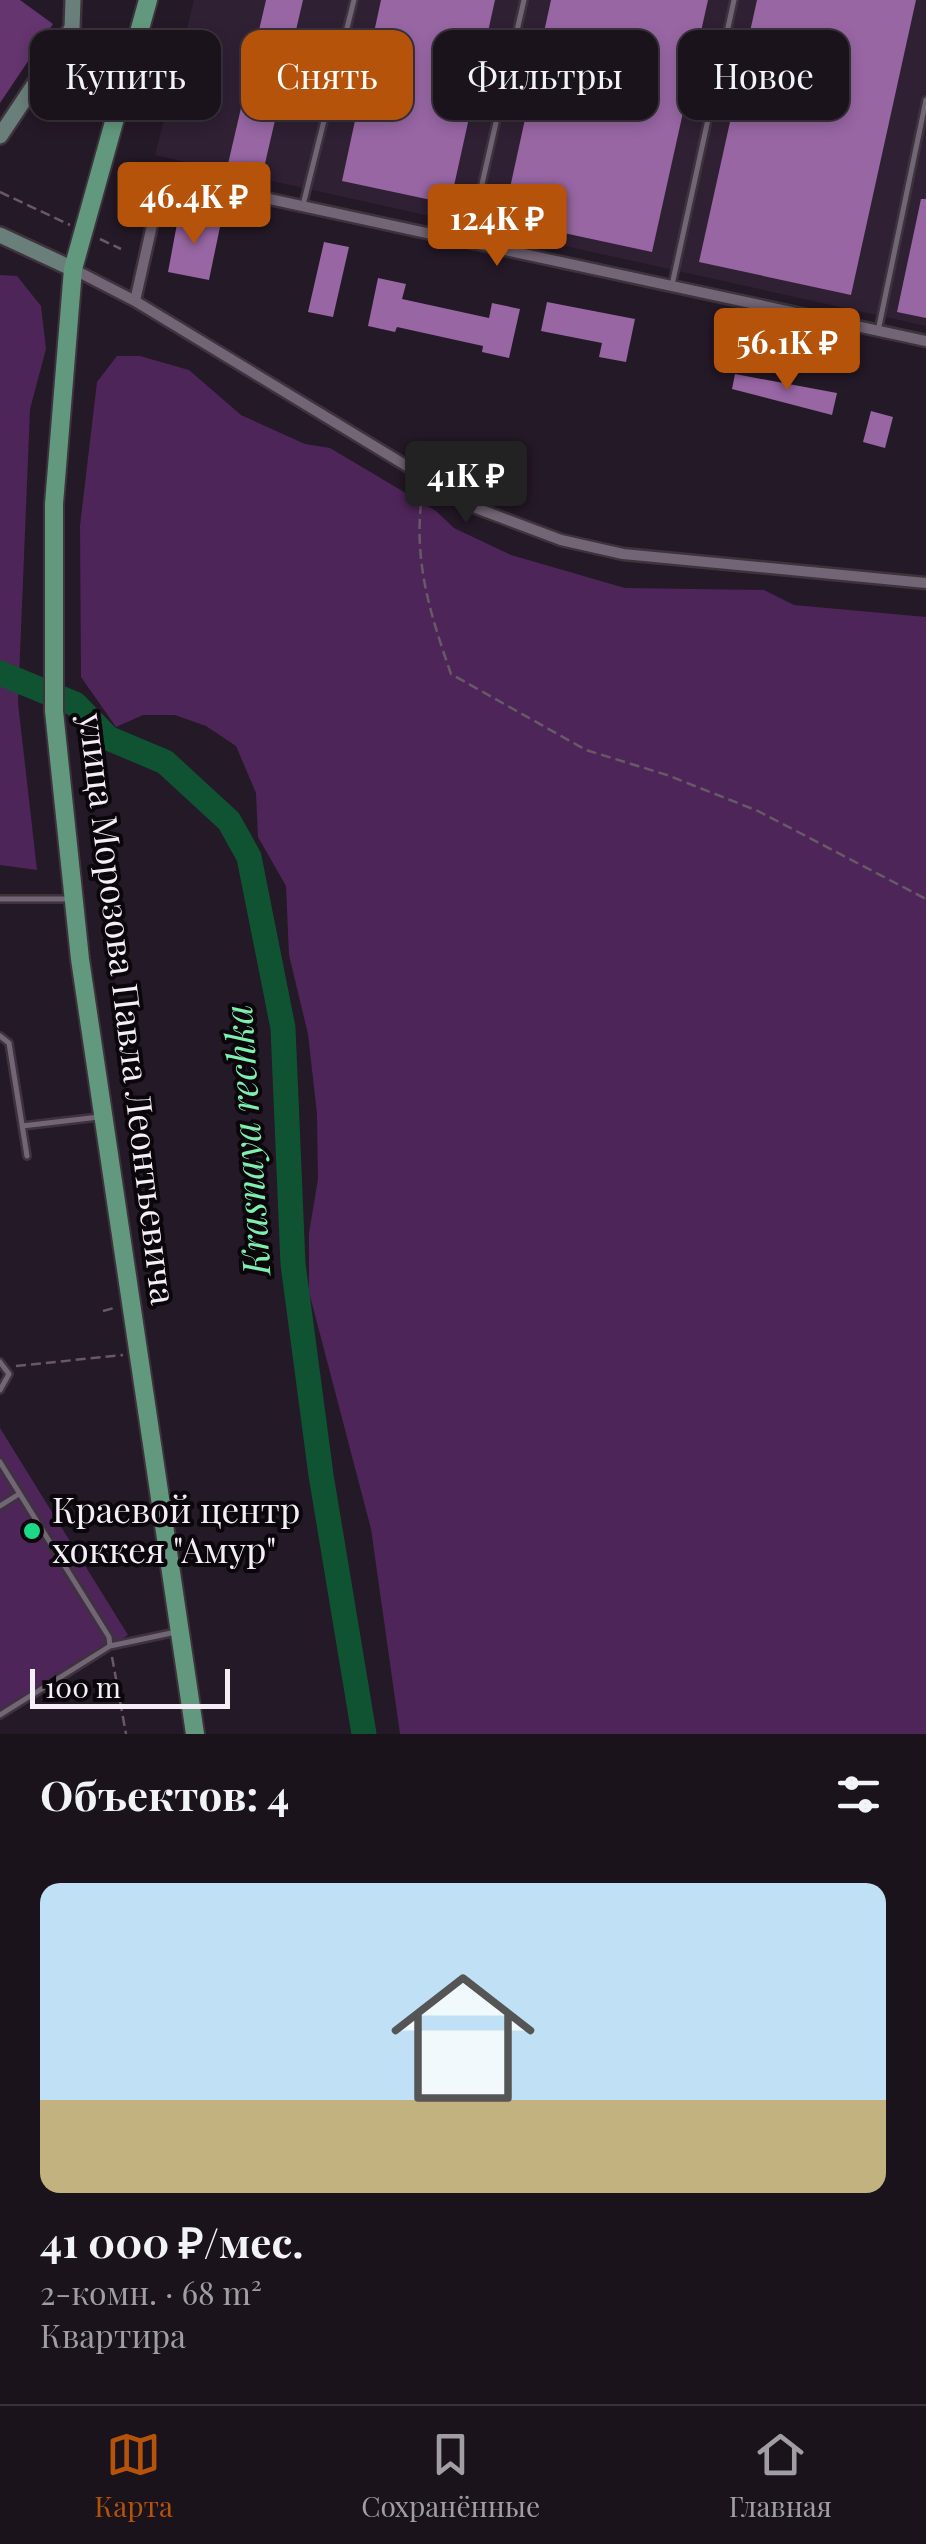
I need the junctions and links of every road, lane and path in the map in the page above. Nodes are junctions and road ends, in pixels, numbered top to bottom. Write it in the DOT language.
graph roads {
  1 [pos="73,0"];
  2 [pos="148,0"];
  3 [pos="354,0"];
  4 [pos="524,0"];
  5 [pos="734,0"];
  6 [pos="926,100"];
  7 [pos="0,136"];
  8 [pos="0,192"];
  9 [pos="304,205"];
  10 [pos="84,231"];
  11 [pos="0,235"];
  12 [pos="468,242"];
  13 [pos="121,248"];
  14 [pos="73,269"];
  15 [pos="672,286"];
  16 [pos="135,301"];
  17 [pos="878,331"];
  18 [pos="926,341"];
  19 [pos="424,478"];
  20 [pos="926,583"];
  21 [pos="72,898"];
  22 [pos="926,898"];
  23 [pos="0,900"];
  24 [pos="0,1036"];
  25 [pos="102,1116"];
  26 [pos="22,1126"];
  27 [pos="27,1156"];
  28 [pos="139,1353"];
  29 [pos="2,1364"];
  30 [pos="0,1390"];
  31 [pos="0,1462"];
  32 [pos="19,1494"];
  33 [pos="0,1506"];
  34 [pos="178,1632"];
  35 [pos="110,1646"];
  36 [pos="0,1714"];
  37 [pos="126,1734"];
  38 [pos="195,1734"];
  1 -- 7 [label="street"];
  2 -- 10 [label="main road, улица Морозова Павла Леонтьевича"];
  3 -- 9 [label="lane"];
  4 -- 12 [label="lane"];
  5 -- 15 [label="lane"];
  6 -- 17 [label="lane"];
  8 -- 10 [label="path"];
  9 -- 12 [label="street"];
  9 -- 16 [label="street"];
  10 -- 13 [label="path"];
  10 -- 14 [label="main road, улица Морозова Павла Леонтьевича"];
  11 -- 14 [label="street"];
  12 -- 15 [label="street"];
  14 -- 16 [label="street"];
  14 -- 21 [label="main road, улица Морозова Павла Леонтьевича"];
  15 -- 17 [label="street"];
  16 -- 19 [label="street"];
  17 -- 18 [label="street"];
  19 -- 20 [label="street"];
  19 -- 22 [label="path"];
  21 -- 23 [label="lane"];
  21 -- 25 [label="main road, улица Морозова Павла Леонтьевича"];
  24 -- 26 [label="lane"];
  25 -- 26 [label="lane"];
  25 -- 28 [label="main road, улица Морозова Павла Леонтьевича"];
  26 -- 27 [label="lane"];
  28 -- 29 [label="path"];
  28 -- 34 [label="main road, улица Морозова Павла Леонтьевича"];
  29 -- 30 [label="lane"];
  31 -- 32 [label="lane"];
  32 -- 33 [label="lane"];
  32 -- 35 [label="lane"];
  34 -- 35 [label="lane"];
  34 -- 38 [label="main road, улица Морозова Павла Леонтьевича"];
  35 -- 36 [label="lane"];
  35 -- 37 [label="path"];
}
